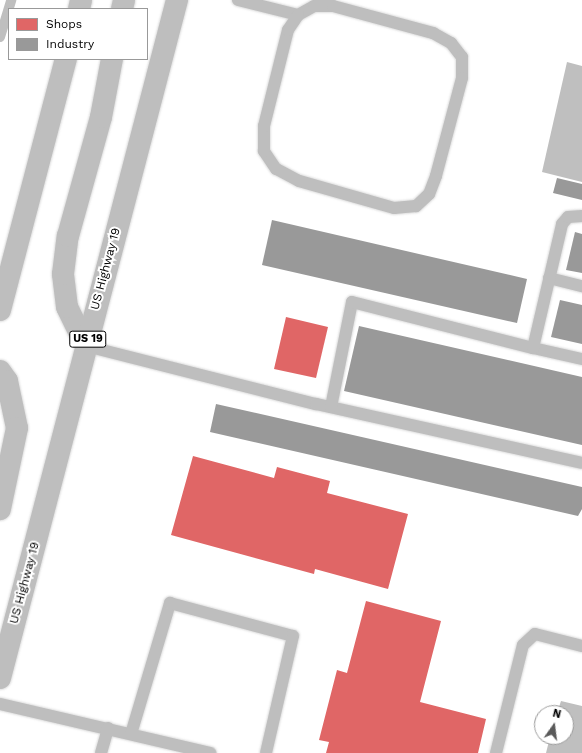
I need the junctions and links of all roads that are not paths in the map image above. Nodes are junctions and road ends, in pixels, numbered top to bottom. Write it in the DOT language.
graph roads {
  1 [pos="177,0"];
  2 [pos="238,0"];
  3 [pos="298,15"];
  4 [pos="66,60"];
  5 [pos="112,60"];
  6 [pos="582,216"];
  7 [pos="549,278"];
  8 [pos="582,286"];
  9 [pos="0,310"];
  10 [pos="86,346"];
  11 [pos="533,348"];
  12 [pos="582,359"];
  13 [pos="0,371"];
  14 [pos="331,407"];
  15 [pos="582,463"];
  16 [pos="0,509"];
  17 [pos="582,646"];
  18 [pos="0,678"];
  19 [pos="0,704"];
  20 [pos="108,728"];
  21 [pos="131,734"];
  22 [pos="101,753"];
  23 [pos="210,753"];
  24 [pos="266,753"];
  25 [pos="496,753"];
  1 -- 10 [label="highway, US Highway 19 / US 19"];
  2 -- 3 [label="lane"];
  3 -- 3 [label="lane"];
  4 -- 9 [label="highway"];
  5 -- 10 [label="highway"];
  6 -- 7 [label="lane"];
  7 -- 8 [label="lane"];
  7 -- 11 [label="lane"];
  10 -- 14 [label="lane"];
  10 -- 18 [label="highway, US Highway 19 / US 19"];
  11 -- 12 [label="lane"];
  11 -- 14 [label="lane"];
  13 -- 16 [label="highway"];
  14 -- 15 [label="lane"];
  17 -- 25 [label="lane"];
  19 -- 20 [label="lane"];
  20 -- 21 [label="lane"];
  20 -- 22 [label="lane"];
  21 -- 23 [label="lane"];
  21 -- 24 [label="lane"];
}
